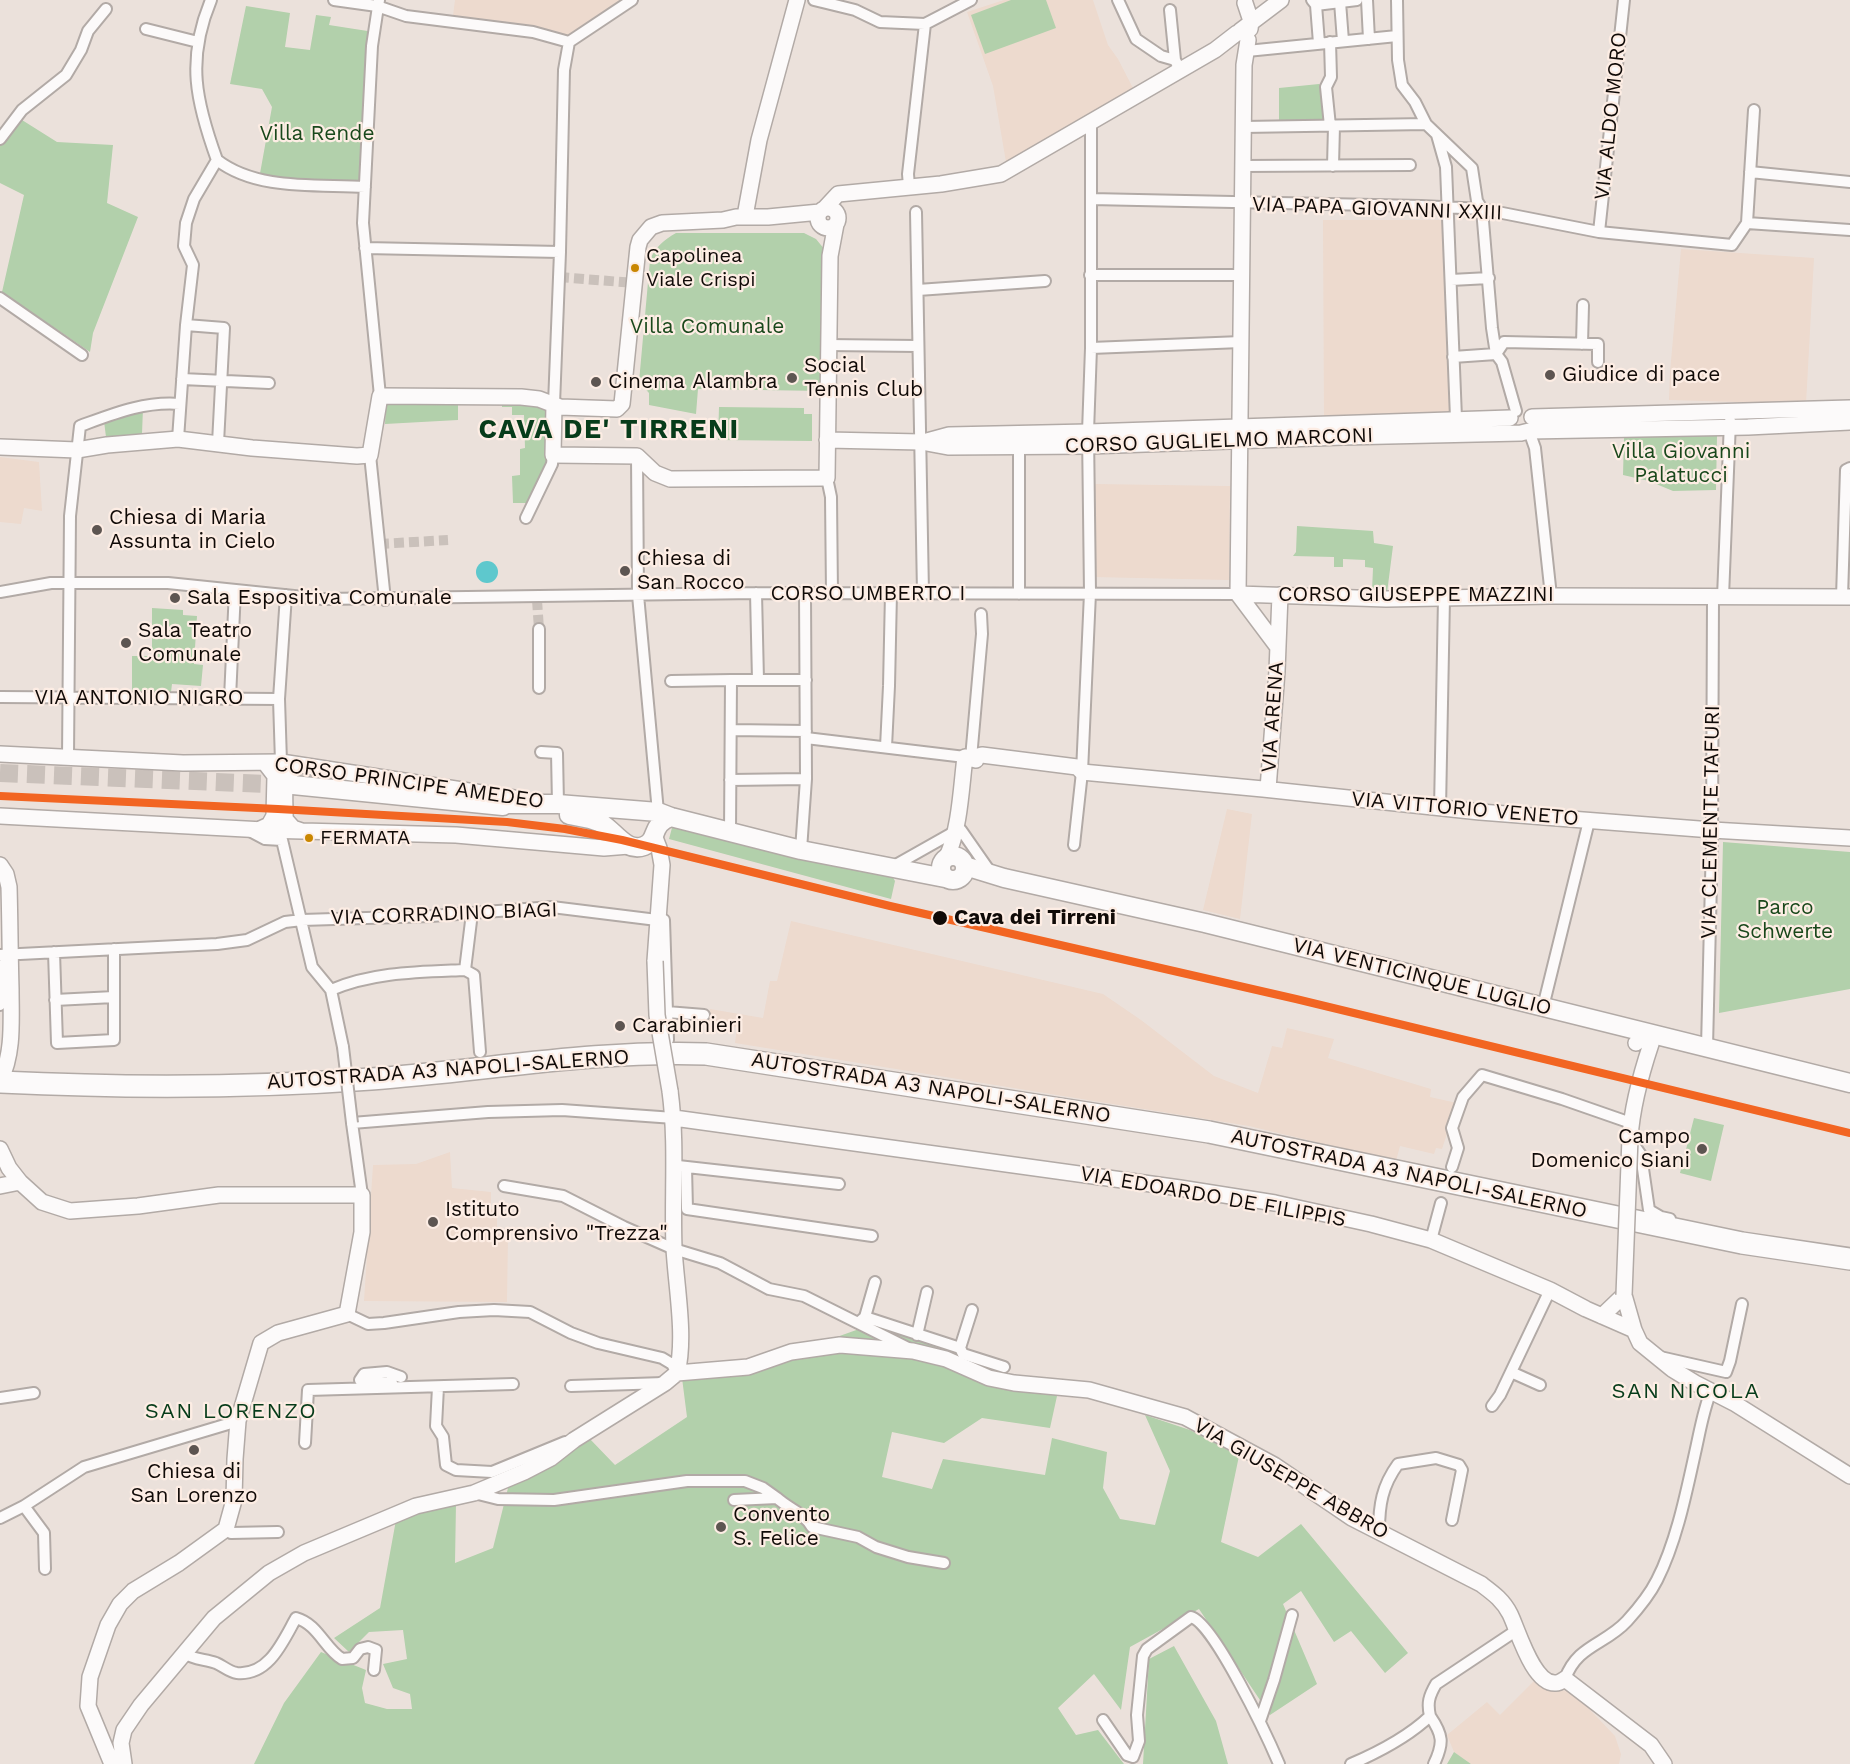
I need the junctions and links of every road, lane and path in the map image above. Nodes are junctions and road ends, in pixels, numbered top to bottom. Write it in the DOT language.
graph roads {
  1 [pos="210,0"];
  2 [pos="334,0"];
  3 [pos="632,0"];
  4 [pos="797,0"];
  5 [pos="814,0"];
  6 [pos="971,0"];
  7 [pos="1118,0"];
  8 [pos="1281,0"];
  9 [pos="1357,0"];
  10 [pos="1366,0"];
  11 [pos="1396,0"];
  12 [pos="1624,0"];
  13 [pos="1245,2"];
  14 [pos="1314,2"];
  15 [pos="1340,2"];
  16 [pos="378,3"];
  17 [pos="106,9"];
  18 [pos="1170,10"];
  19 [pos="925,24"];
  20 [pos="146,29"];
  21 [pos="1397,36"];
  22 [pos="1369,39"];
  23 [pos="1244,41"];
  24 [pos="1343,41"];
  25 [pos="198,42"];
  26 [pos="569,42"];
  27 [pos="1324,43"];
  28 [pos="1177,65"];
  29 [pos="1754,110"];
  30 [pos="1090,123"];
  31 [pos="1426,124"];
  32 [pos="1332,126"];
  33 [pos="1244,127"];
  34 [pos="1437,135"];
  35 [pos="0,139"];
  36 [pos="217,160"];
  37 [pos="1333,165"];
  38 [pos="1410,165"];
  39 [pos="1243,166"];
  40 [pos="1750,172"];
  41 [pos="1850,182"];
  42 [pos="365,186"];
  43 [pos="909,186"];
  44 [pos="1090,199"];
  45 [pos="1243,203"];
  46 [pos="1448,207"];
  47 [pos="1482,209"];
  48 [pos="916,212"];
  49 [pos="740,217"];
  50 [pos="824,219"];
  51 [pos="1747,223"];
  52 [pos="1850,230"];
  53 [pos="1599,232"];
  54 [pos="365,248"];
  55 [pos="560,252"];
  56 [pos="1090,275"];
  57 [pos="1242,275"];
  58 [pos="1489,278"];
  59 [pos="1451,280"];
  60 [pos="1045,282"];
  61 [pos="918,290"];
  62 [pos="0,298"];
  63 [pos="1583,305"];
  64 [pos="186,325"];
  65 [pos="1240,342"];
  66 [pos="1582,344"];
  67 [pos="827,345"];
  68 [pos="918,346"];
  69 [pos="1090,348"];
  70 [pos="1496,354"];
  71 [pos="82,355"];
  72 [pos="1453,357"];
  73 [pos="1598,362"];
  74 [pos="182,379"];
  75 [pos="222,381"];
  76 [pos="269,383"];
  77 [pos="380,396"];
  78 [pos="180,404"];
  79 [pos="554,404"];
  80 [pos="1850,408"];
  81 [pos="1513,414"];
  82 [pos="1456,418"];
  83 [pos="1730,420"];
  84 [pos="1392,421"];
  85 [pos="1850,422"];
  86 [pos="1530,428"];
  87 [pos="1327,430"];
  88 [pos="1240,433"];
  89 [pos="1392,437"];
  90 [pos="1089,439"];
  91 [pos="178,440"];
  92 [pos="827,440"];
  93 [pos="1019,440"];
  94 [pos="921,442"];
  95 [pos="218,443"];
  96 [pos="0,447"];
  97 [pos="77,450"];
  98 [pos="370,455"];
  99 [pos="553,455"];
  100 [pos="638,456"];
  101 [pos="1850,468"];
  102 [pos="827,478"];
  103 [pos="526,518"];
  104 [pos="68,584"];
  105 [pos="235,590"];
  106 [pos="0,592"];
  107 [pos="756,593"];
  108 [pos="891,593"];
  109 [pos="923,593"];
  110 [pos="1090,593"];
  111 [pos="804,594"];
  112 [pos="832,594"];
  113 [pos="1019,594"];
  114 [pos="1238,594"];
  115 [pos="286,595"];
  116 [pos="638,595"];
  117 [pos="982,595"];
  118 [pos="1274,595"];
  119 [pos="1551,596"];
  120 [pos="1718,597"];
  121 [pos="1846,597"];
  122 [pos="1444,598"];
  123 [pos="385,600"];
  124 [pos="981,614"];
  125 [pos="1257,618"];
  126 [pos="538,628"];
  127 [pos="1278,646"];
  128 [pos="731,680"];
  129 [pos="758,680"];
  130 [pos="806,680"];
  131 [pos="671,681"];
  132 [pos="539,688"];
  133 [pos="0,697"];
  134 [pos="68,698"];
  135 [pos="230,698"];
  136 [pos="279,699"];
  137 [pos="731,730"];
  138 [pos="806,735"];
  139 [pos="886,747"];
  140 [pos="541,752"];
  141 [pos="0,754"];
  142 [pos="68,757"];
  143 [pos="968,758"];
  144 [pos="282,762"];
  145 [pos="265,763"];
  146 [pos="300,765"];
  147 [pos="1082,772"];
  148 [pos="806,779"];
  149 [pos="730,780"];
  150 [pos="293,785"];
  151 [pos="1268,789"];
  152 [pos="491,804"];
  153 [pos="558,804"];
  154 [pos="1440,809"];
  155 [pos="0,816"];
  156 [pos="1588,821"];
  157 [pos="659,823"];
  158 [pos="253,830"];
  159 [pos="1712,830"];
  160 [pos="302,831"];
  161 [pos="958,831"];
  162 [pos="730,832"];
  163 [pos="1850,838"];
  164 [pos="1074,844"];
  165 [pos="634,849"];
  166 [pos="801,850"];
  167 [pos="662,865"];
  168 [pos="0,866"];
  169 [pos="953,867"];
  170 [pos="896,869"];
  171 [pos="993,875"];
  172 [pos="660,899"];
  173 [pos="472,913"];
  174 [pos="302,920"];
  175 [pos="657,920"];
  176 [pos="114,949"];
  177 [pos="54,952"];
  178 [pos="5,955"];
  179 [pos="465,970"];
  180 [pos="331,990"];
  181 [pos="114,998"];
  182 [pos="55,1000"];
  183 [pos="1543,1007"];
  184 [pos="5,1009"];
  185 [pos="667,1012"];
  186 [pos="704,1015"];
  187 [pos="1637,1035"];
  188 [pos="668,1040"];
  189 [pos="1682,1041"];
  190 [pos="1707,1047"];
  191 [pos="480,1052"];
  192 [pos="1643,1066"];
  193 [pos="0,1081"];
  194 [pos="1850,1083"];
  195 [pos="0,1095"];
  196 [pos="674,1118"];
  197 [pos="1631,1122"];
  198 [pos="352,1123"];
  199 [pos="1630,1138"];
  200 [pos="0,1149"];
  201 [pos="679,1166"];
  202 [pos="1452,1167"];
  203 [pos="20,1182"];
  204 [pos="839,1184"];
  205 [pos="0,1186"];
  206 [pos="504,1186"];
  207 [pos="362,1195"];
  208 [pos="1442,1203"];
  209 [pos="872,1236"];
  210 [pos="1431,1239"];
  211 [pos="674,1249"];
  212 [pos="1850,1249"];
  213 [pos="1850,1259"];
  214 [pos="1850,1273"];
  215 [pos="875,1282"];
  216 [pos="1550,1290"];
  217 [pos="927,1292"];
  218 [pos="1624,1296"];
  219 [pos="1742,1304"];
  220 [pos="972,1310"];
  221 [pos="347,1314"];
  222 [pos="1608,1318"];
  223 [pos="862,1320"];
  224 [pos="1634,1330"];
  225 [pos="917,1335"];
  226 [pos="960,1348"];
  227 [pos="913,1351"];
  228 [pos="1658,1356"];
  229 [pos="1005,1366"];
  230 [pos="677,1372"];
  231 [pos="1511,1372"];
  232 [pos="665,1383"];
  233 [pos="1695,1383"];
  234 [pos="513,1384"];
  235 [pos="1540,1385"];
  236 [pos="438,1386"];
  237 [pos="572,1386"];
  238 [pos="1711,1391"];
  239 [pos="34,1393"];
  240 [pos="0,1398"];
  241 [pos="1492,1406"];
  242 [pos="1702,1411"];
  243 [pos="238,1421"];
  244 [pos="574,1440"];
  245 [pos="305,1443"];
  246 [pos="1850,1476"];
  247 [pos="474,1493"];
  248 [pos="777,1498"];
  249 [pos="734,1500"];
  250 [pos="24,1506"];
  251 [pos="0,1518"];
  252 [pos="1452,1520"];
  253 [pos="226,1529"];
  254 [pos="278,1532"];
  255 [pos="1379,1532"];
  256 [pos="944,1563"];
  257 [pos="45,1569"];
  258 [pos="1292,1615"];
  259 [pos="1516,1630"];
  260 [pos="184,1653"];
  261 [pos="374,1670"];
  262 [pos="1565,1679"];
  263 [pos="1430,1716"];
  264 [pos="1103,1720"];
  265 [pos="1260,1721"];
  266 [pos="112,1764"];
  267 [pos="124,1764"];
  268 [pos="1279,1764"];
  269 [pos="1351,1764"];
  270 [pos="1434,1764"];
  271 [pos="1664,1764"];
  1 -- 25 [label="street"];
  2 -- 16 [label="street"];
  3 -- 26 [label="street"];
  4 -- 49 [label="street"];
  5 -- 19 [label="street"];
  6 -- 19 [label="street"];
  7 -- 28 [label="street"];
  8 -- 23 [label="street"];
  9 -- 15 [label="street"];
  10 -- 22 [label="street"];
  11 -- 21 [label="street"];
  12 -- 53 [label="street, VIA ALDO MORO"];
  13 -- 23 [label="street"];
  14 -- 15 [label="street"];
  14 -- 27 [label="street"];
  15 -- 24 [label="street"];
  16 -- 26 [label="street"];
  16 -- 42 [label="street"];
  17 -- 35 [label="street"];
  18 -- 28 [label="street"];
  19 -- 43 [label="street"];
  20 -- 25 [label="street"];
  21 -- 22 [label="street"];
  21 -- 31 [label="street"];
  22 -- 24 [label="street"];
  23 -- 27 [label="street"];
  23 -- 28 [label="street"];
  23 -- 33 [label="street"];
  24 -- 27 [label="street"];
  25 -- 36 [label="street"];
  26 -- 55 [label="street"];
  27 -- 32 [label="street"];
  28 -- 30 [label="street"];
  29 -- 40 [label="street"];
  30 -- 43 [label="street"];
  30 -- 44 [label="street"];
  31 -- 32 [label="street"];
  31 -- 34 [label="street"];
  32 -- 33 [label="street"];
  32 -- 37 [label="street"];
  33 -- 39 [label="street"];
  34 -- 46 [label="street"];
  34 -- 47 [label="street"];
  36 -- 42 [label="street"];
  36 -- 64 [label="street"];
  37 -- 38 [label="street"];
  37 -- 39 [label="street"];
  39 -- 45 [label="street"];
  40 -- 41 [label="street"];
  40 -- 51 [label="street"];
  42 -- 54 [label="street"];
  43 -- 50 [label="street"];
  44 -- 45 [label="street, VIA PAPA GIOVANNI XXIII"];
  44 -- 56 [label="street"];
  45 -- 46 [label="street, VIA PAPA GIOVANNI XXIII"];
  45 -- 57 [label="street"];
  46 -- 47 [label="street, VIA PAPA GIOVANNI XXIII"];
  46 -- 59 [label="street"];
  47 -- 53 [label="street, VIA PAPA GIOVANNI XXIII"];
  47 -- 58 [label="street"];
  48 -- 61 [label="street"];
  49 -- 50 [label="street"];
  49 -- 79 [label="street"];
  49 -- 79 [label="street"];
  50 -- 67 [label="street"];
  51 -- 52 [label="street"];
  51 -- 53 [label="street, VIA PAPA GIOVANNI XXIII"];
  54 -- 55 [label="street"];
  54 -- 77 [label="street"];
  55 -- 79 [label="street"];
  56 -- 57 [label="street"];
  56 -- 69 [label="street"];
  57 -- 65 [label="street"];
  58 -- 59 [label="street"];
  58 -- 70 [label="street"];
  59 -- 72 [label="street"];
  60 -- 61 [label="street"];
  61 -- 68 [label="street"];
  62 -- 71 [label="street"];
  63 -- 66 [label="street"];
  64 -- 74 [label="street"];
  64 -- 75 [label="street"];
  65 -- 69 [label="street"];
  65 -- 88 [label="street"];
  66 -- 70 [label="street"];
  66 -- 73 [label="street"];
  67 -- 68 [label="street"];
  67 -- 92 [label="street"];
  68 -- 94 [label="street"];
  69 -- 90 [label="street"];
  70 -- 72 [label="street"];
  70 -- 81 [label="street"];
  72 -- 82 [label="street"];
  74 -- 75 [label="street"];
  74 -- 78 [label="street"];
  75 -- 76 [label="street"];
  75 -- 95 [label="street"];
  77 -- 79 [label="street"];
  77 -- 98 [label="street"];
  78 -- 91 [label="street"];
  78 -- 97 [label="street"];
  79 -- 99 [label="street"];
  80 -- 83 [label="street, CORSO GUGLIELMO MARCONI"];
  81 -- 82 [label="street, CORSO GUGLIELMO MARCONI"];
  81 -- 86 [label="street"];
  81 -- 86 [label="street"];
  82 -- 84 [label="street, CORSO GUGLIELMO MARCONI"];
  83 -- 85 [label="street, CORSO GUGLIELMO MARCONI"];
  83 -- 86 [label="street, CORSO GUGLIELMO MARCONI"];
  83 -- 120 [label="street, VIA CLEMENTE TAFURI"];
  84 -- 87 [label="street, CORSO GUGLIELMO MARCONI"];
  84 -- 89 [label="street"];
  86 -- 89 [label="street, CORSO GUGLIELMO MARCONI"];
  86 -- 119 [label="street"];
  87 -- 88 [label="street, CORSO GUGLIELMO MARCONI"];
  87 -- 89 [label="street, CORSO GUGLIELMO MARCONI"];
  88 -- 90 [label="street, CORSO GUGLIELMO MARCONI"];
  88 -- 114 [label="street"];
  90 -- 93 [label="street, CORSO GUGLIELMO MARCONI"];
  90 -- 110 [label="street"];
  91 -- 95 [label="street"];
  91 -- 97 [label="street"];
  92 -- 94 [label="street, CORSO GUGLIELMO MARCONI"];
  92 -- 102 [label="street"];
  93 -- 94 [label="street, CORSO GUGLIELMO MARCONI"];
  93 -- 113 [label="street"];
  94 -- 109 [label="street"];
  95 -- 98 [label="street"];
  96 -- 97 [label="street"];
  97 -- 104 [label="street"];
  98 -- 123 [label="street"];
  99 -- 100 [label="street"];
  99 -- 103 [label="street"];
  100 -- 102 [label="street"];
  100 -- 116 [label="street"];
  101 -- 121 [label="street"];
  102 -- 112 [label="street"];
  104 -- 105 [label="street, CORSO UMBERTO I"];
  104 -- 106 [label="street, CORSO UMBERTO I"];
  104 -- 134 [label="street"];
  105 -- 115 [label="street, CORSO UMBERTO I"];
  105 -- 135 [label="street"];
  107 -- 111 [label="street, CORSO UMBERTO I"];
  107 -- 116 [label="street, CORSO UMBERTO I"];
  107 -- 129 [label="street"];
  108 -- 109 [label="street, CORSO UMBERTO I"];
  108 -- 112 [label="street, CORSO UMBERTO I"];
  108 -- 139 [label="street"];
  109 -- 117 [label="street, CORSO UMBERTO I"];
  110 -- 113 [label="street, CORSO GIUSEPPE MAZZINI"];
  110 -- 114 [label="street, CORSO GIUSEPPE MAZZINI"];
  110 -- 147 [label="street"];
  111 -- 112 [label="street, CORSO UMBERTO I"];
  111 -- 130 [label="street"];
  113 -- 117 [label="street, CORSO GIUSEPPE MAZZINI"];
  114 -- 118 [label="street, CORSO GIUSEPPE MAZZINI"];
  114 -- 125 [label="street, VIA ARENA"];
  115 -- 123 [label="street, CORSO UMBERTO I"];
  115 -- 136 [label="street"];
  116 -- 123 [label="street, CORSO UMBERTO I"];
  116 -- 157 [label="street"];
  118 -- 122 [label="street, CORSO GIUSEPPE MAZZINI"];
  118 -- 125 [label="street"];
  118 -- 127 [label="street, VIA ARENA"];
  119 -- 120 [label="street, CORSO GIUSEPPE MAZZINI"];
  119 -- 122 [label="street, CORSO GIUSEPPE MAZZINI"];
  120 -- 121 [label="street, CORSO GIUSEPPE MAZZINI"];
  120 -- 159 [label="street, VIA CLEMENTE TAFURI"];
  122 -- 154 [label="street"];
  124 -- 143 [label="street"];
  125 -- 127 [label="street, VIA ARENA"];
  126 -- 132 [label="street"];
  127 -- 151 [label="street, VIA ARENA"];
  128 -- 129 [label="street"];
  128 -- 131 [label="street"];
  128 -- 137 [label="street"];
  129 -- 130 [label="street"];
  130 -- 138 [label="street"];
  133 -- 134 [label="street, VIA ANTONIO NIGRO"];
  134 -- 135 [label="street, VIA ANTONIO NIGRO"];
  134 -- 142 [label="street"];
  135 -- 136 [label="street, VIA ANTONIO NIGRO"];
  136 -- 144 [label="street"];
  137 -- 138 [label="street"];
  137 -- 149 [label="street"];
  138 -- 139 [label="street"];
  138 -- 148 [label="street"];
  139 -- 143 [label="street"];
  140 -- 153 [label="street"];
  141 -- 142 [label="street, CORSO PRINCIPE AMEDEO"];
  142 -- 145 [label="street, CORSO PRINCIPE AMEDEO"];
  143 -- 147 [label="street, VIA VITTORIO VENETO"];
  143 -- 161 [label="street"];
  144 -- 145 [label="street, CORSO PRINCIPE AMEDEO"];
  144 -- 146 [label="street, CORSO PRINCIPE AMEDEO"];
  145 -- 158 [label="street"];
  146 -- 153 [label="street, CORSO PRINCIPE AMEDEO"];
  146 -- 160 [label="street"];
  147 -- 151 [label="street, VIA VITTORIO VENETO"];
  147 -- 164 [label="street"];
  148 -- 149 [label="street"];
  148 -- 166 [label="street"];
  149 -- 162 [label="street"];
  150 -- 152 [label="main road"];
  151 -- 154 [label="street, VIA VITTORIO VENETO"];
  152 -- 153 [label="main road"];
  152 -- 165 [label="main road"];
  153 -- 157 [label="main road, CORSO PRINCIPE AMEDEO"];
  154 -- 156 [label="street, VIA VITTORIO VENETO"];
  155 -- 158 [label="street"];
  156 -- 159 [label="street, VIA VITTORIO VENETO"];
  156 -- 183 [label="street"];
  157 -- 162 [label="main road"];
  157 -- 165 [label="main road"];
  157 -- 167 [label="street"];
  158 -- 160 [label="street"];
  158 -- 174 [label="street"];
  159 -- 163 [label="street, VIA VITTORIO VENETO"];
  159 -- 190 [label="street, VIA CLEMENTE TAFURI"];
  160 -- 165 [label="street"];
  161 -- 169 [label="street"];
  161 -- 170 [label="street"];
  161 -- 171 [label="street"];
  162 -- 166 [label="main road"];
  165 -- 167 [label="street"];
  166 -- 170 [label="main road"];
  167 -- 172 [label="street"];
  168 -- 178 [label="street"];
  169 -- 170 [label="main road, VIA VENTICINQUE LUGLIO"];
  169 -- 171 [label="main road, VIA VENTICINQUE LUGLIO"];
  171 -- 183 [label="main road, VIA VENTICINQUE LUGLIO"];
  172 -- 175 [label="street"];
  172 -- 185 [label="street"];
  173 -- 174 [label="street, VIA CORRADINO BIAGI"];
  173 -- 175 [label="street, VIA CORRADINO BIAGI"];
  173 -- 179 [label="street"];
  174 -- 176 [label="street, VIA CORRADINO BIAGI"];
  174 -- 180 [label="street"];
  175 -- 196 [label="street, bridge"];
  176 -- 177 [label="street, VIA CORRADINO BIAGI"];
  176 -- 181 [label="street"];
  177 -- 178 [label="street, VIA CORRADINO BIAGI"];
  177 -- 182 [label="street"];
  178 -- 184 [label="street"];
  179 -- 180 [label="street"];
  179 -- 191 [label="street"];
  180 -- 198 [label="street, bridge"];
  181 -- 182 [label="street"];
  181 -- 182 [label="street"];
  183 -- 187 [label="main road, VIA VENTICINQUE LUGLIO"];
  184 -- 193 [label="street"];
  185 -- 186 [label="street"];
  185 -- 188 [label="street"];
  187 -- 189 [label="main road, VIA VENTICINQUE LUGLIO"];
  187 -- 192 [label="street"];
  189 -- 190 [label="main road, VIA VENTICINQUE LUGLIO"];
  189 -- 192 [label="street"];
  190 -- 194 [label="main road, VIA VENTICINQUE LUGLIO"];
  192 -- 197 [label="street"];
  193 -- 213 [label="highway, AUTOSTRADA A3 NAPOLI-SALERNO"];
  195 -- 214 [label="highway, AUTOSTRADA A3 NAPOLI-SALERNO"];
  196 -- 198 [label="street"];
  196 -- 201 [label="street"];
  196 -- 210 [label="street, VIA EDOARDO DE FILIPPIS"];
  197 -- 199 [label="street"];
  197 -- 202 [label="street"];
  198 -- 207 [label="street"];
  199 -- 212 [label="street"];
  199 -- 218 [label="street, bridge"];
  200 -- 203 [label="street"];
  201 -- 204 [label="street"];
  201 -- 209 [label="street"];
  201 -- 211 [label="street"];
  203 -- 205 [label="street"];
  203 -- 207 [label="street"];
  206 -- 211 [label="street"];
  207 -- 221 [label="street"];
  208 -- 210 [label="street"];
  210 -- 216 [label="street, VIA EDOARDO DE FILIPPIS"];
  211 -- 223 [label="street"];
  211 -- 230 [label="street"];
  215 -- 223 [label="street"];
  216 -- 222 [label="street, VIA EDOARDO DE FILIPPIS"];
  216 -- 231 [label="street"];
  217 -- 225 [label="street"];
  218 -- 222 [label="street"];
  218 -- 224 [label="street"];
  219 -- 228 [label="street"];
  220 -- 226 [label="street"];
  221 -- 230 [label="street"];
  221 -- 243 [label="street"];
  222 -- 224 [label="street, VIA EDOARDO DE FILIPPIS"];
  223 -- 225 [label="street"];
  223 -- 227 [label="street"];
  224 -- 228 [label="street, VIA EDOARDO DE FILIPPIS"];
  225 -- 226 [label="street"];
  226 -- 229 [label="street"];
  227 -- 230 [label="street, VIA GIUSEPPE ABBRO"];
  227 -- 255 [label="street, VIA GIUSEPPE ABBRO"];
  228 -- 233 [label="street, VIA EDOARDO DE FILIPPIS"];
  230 -- 232 [label="street"];
  231 -- 235 [label="street"];
  231 -- 241 [label="street"];
  232 -- 237 [label="street"];
  232 -- 244 [label="street"];
  233 -- 238 [label="street, VIA EDOARDO DE FILIPPIS"];
  233 -- 242 [label="street"];
  234 -- 236 [label="street"];
  236 -- 244 [label="street"];
  236 -- 245 [label="street"];
  238 -- 242 [label="street"];
  238 -- 246 [label="street, VIA EDOARDO DE FILIPPIS"];
  239 -- 240 [label="street"];
  242 -- 262 [label="street"];
  243 -- 250 [label="street"];
  243 -- 253 [label="street"];
  244 -- 247 [label="street"];
  247 -- 248 [label="street"];
  247 -- 260 [label="street"];
  248 -- 249 [label="street"];
  248 -- 256 [label="street"];
  250 -- 251 [label="street"];
  250 -- 257 [label="street"];
  252 -- 255 [label="street"];
  253 -- 254 [label="street"];
  253 -- 266 [label="street"];
  255 -- 259 [label="street, VIA GIUSEPPE ABBRO"];
  258 -- 265 [label="street"];
  259 -- 262 [label="street, VIA GIUSEPPE ABBRO"];
  259 -- 263 [label="street"];
  260 -- 261 [label="street"];
  260 -- 267 [label="street"];
  262 -- 271 [label="street"];
  263 -- 269 [label="street"];
  263 -- 270 [label="street"];
  264 -- 265 [label="street"];
  265 -- 268 [label="street"];
}
